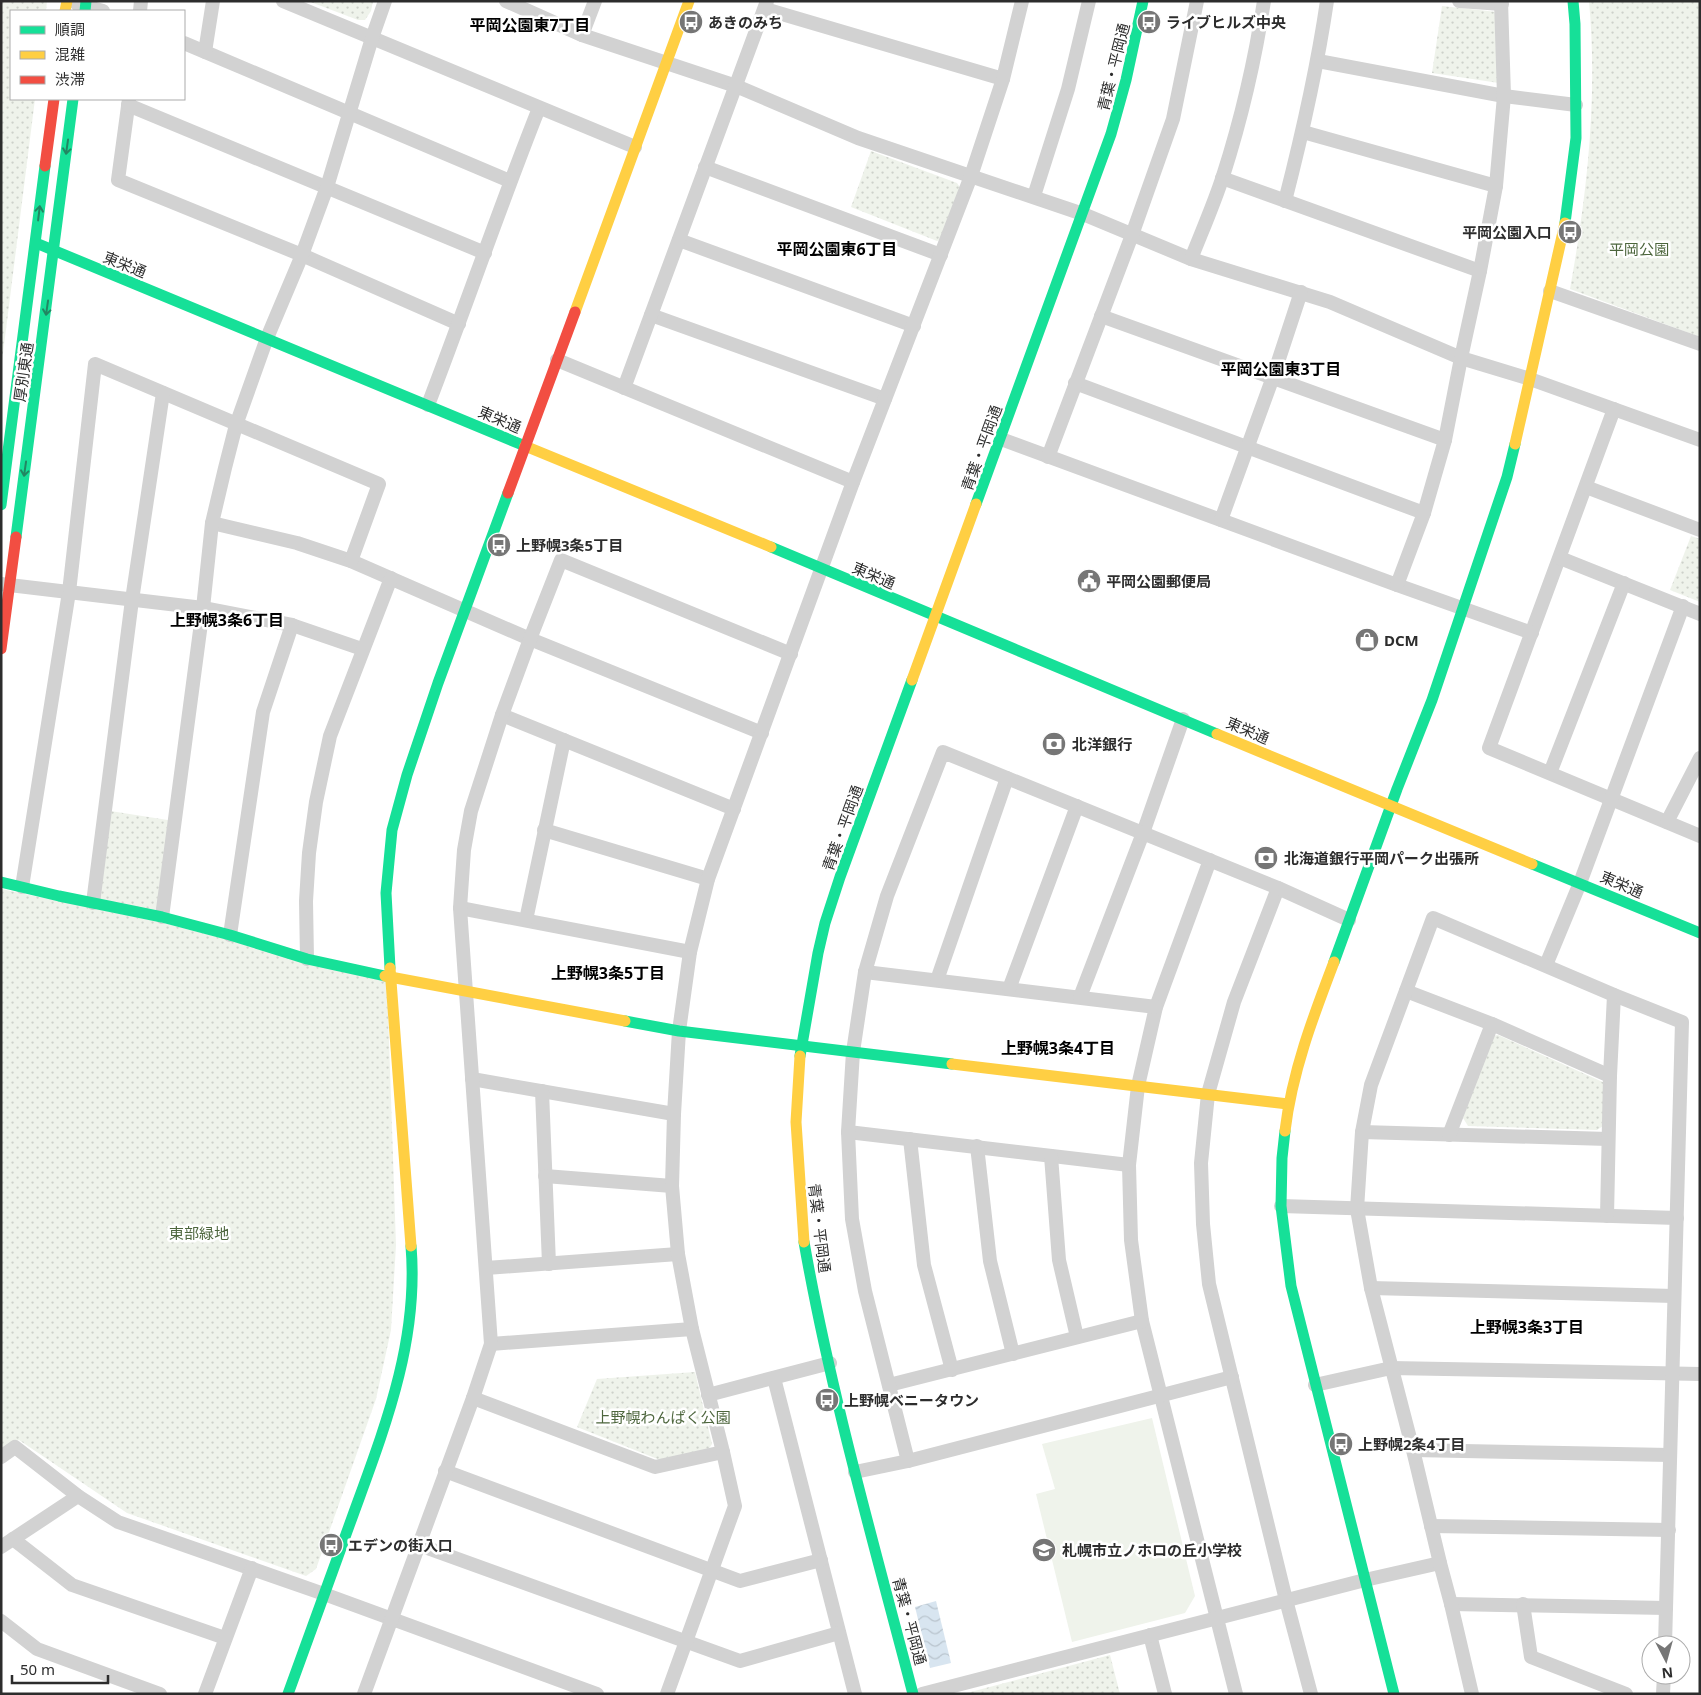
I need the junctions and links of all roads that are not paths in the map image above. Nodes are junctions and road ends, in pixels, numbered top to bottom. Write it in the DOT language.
graph roads {
  1 [pos="67,1"];
  2 [pos="213,1"];
  3 [pos="385,1"];
  4 [pos="506,1"];
  5 [pos="595,1"];
  6 [pos="688,1"];
  7 [pos="1022,1"];
  8 [pos="1089,1"];
  9 [pos="1143,1"];
  10 [pos="1197,1"];
  11 [pos="1264,1"];
  12 [pos="1327,1"];
  13 [pos="1459,1"];
  14 [pos="1573,1"];
  15 [pos="286,2"];
  16 [pos="1502,3"];
  17 [pos="766,5"];
  18 [pos="86,6"];
  19 [pos="100,10"];
  20 [pos="582,36"];
  21 [pos="372,38"];
  22 [pos="185,43"];
  23 [pos="205,52"];
  24 [pos="1318,61"];
  25 [pos="666,64"];
  26 [pos="1003,79"];
  27 [pos="736,86"];
  28 [pos="1504,96"];
  29 [pos="54,100"];
  30 [pos="73,100"];
  31 [pos="128,102"];
  32 [pos="1576,105"];
  33 [pos="539,108"];
  34 [pos="350,113"];
  35 [pos="1303,132"];
  36 [pos="635,147"];
  37 [pos="705,167"];
  38 [pos="970,176"];
  39 [pos="1222,178"];
  40 [pos="510,180"];
  41 [pos="1496,186"];
  42 [pos="328,187"];
  43 [pos="1034,196"];
  44 [pos="1284,200"];
  45 [pos="1083,214"];
  46 [pos="1132,235"];
  47 [pos="679,240"];
  48 [pos="36,243"];
  49 [pos="54,250"];
  50 [pos="485,253"];
  51 [pos="302,255"];
  52 [pos="941,255"];
  53 [pos="1191,259"];
  54 [pos="1480,271"];
  55 [pos="1550,291"];
  56 [pos="1301,292"];
  57 [pos="651,315"];
  58 [pos="1101,316"];
  59 [pos="459,324"];
  60 [pos="914,326"];
  61 [pos="267,338"];
  62 [pos="1700,344"];
  63 [pos="1461,358"];
  64 [pos="557,360"];
  65 [pos="1274,377"];
  66 [pos="1530,379"];
  67 [pos="1075,383"];
  68 [pos="624,388"];
  69 [pos="163,393"];
  70 [pos="885,399"];
  71 [pos="428,405"];
  72 [pos="1614,409"];
  73 [pos="236,425"];
  74 [pos="1001,439"];
  75 [pos="1445,440"];
  76 [pos="1700,440"];
  77 [pos="525,446"];
  78 [pos="1248,447"];
  79 [pos="1048,457"];
  80 [pos="853,482"];
  81 [pos="1586,487"];
  82 [pos="1,504"];
  83 [pos="1424,513"];
  84 [pos="1221,520"];
  85 [pos="212,523"];
  86 [pos="1700,530"];
  87 [pos="1560,558"];
  88 [pos="351,561"];
  89 [pos="823,569"];
  90 [pos="391,578"];
  91 [pos="1624,583"];
  92 [pos="6,585"];
  93 [pos="1397,585"];
  94 [pos="69,592"];
  95 [pos="132,600"];
  96 [pos="1683,606"];
  97 [pos="203,608"];
  98 [pos="1463,609"];
  99 [pos="464,611"];
  100 [pos="1700,614"];
  101 [pos="935,617"];
  102 [pos="292,624"];
  103 [pos="1532,633"];
  104 [pos="530,639"];
  105 [pos="1,649"];
  106 [pos="362,650"];
  107 [pos="791,654"];
  108 [pos="502,715"];
  109 [pos="1183,719"];
  110 [pos="762,733"];
  111 [pos="564,740"];
  112 [pos="1700,758"];
  113 [pos="1550,773"];
  114 [pos="1008,778"];
  115 [pos="1610,799"];
  116 [pos="1391,805"];
  117 [pos="1077,806"];
  118 [pos="734,809"];
  119 [pos="1667,822"];
  120 [pos="544,830"];
  121 [pos="1143,833"];
  122 [pos="1700,836"];
  123 [pos="1210,860"];
  124 [pos="708,879"];
  125 [pos="1,882"];
  126 [pos="1580,883"];
  127 [pos="22,887"];
  128 [pos="1278,888"];
  129 [pos="93,903"];
  130 [pos="460,908"];
  131 [pos="162,917"];
  132 [pos="526,920"];
  133 [pos="1349,920"];
  134 [pos="1700,933"];
  135 [pos="230,935"];
  136 [pos="690,952"];
  137 [pos="306,959"];
  138 [pos="1546,965"];
  139 [pos="864,972"];
  140 [pos="391,978"];
  141 [pos="937,980"];
  142 [pos="1009,989"];
  143 [pos="465,990"];
  144 [pos="1406,991"];
  145 [pos="1614,995"];
  146 [pos="1080,997"];
  147 [pos="1156,1007"];
  148 [pos="1492,1024"];
  149 [pos="679,1031"];
  150 [pos="801,1046"];
  151 [pos="853,1052"];
  152 [pos="1610,1076"];
  153 [pos="472,1079"];
  154 [pos="1138,1086"];
  155 [pos="542,1091"];
  156 [pos="1208,1094"];
  157 [pos="1288,1104"];
  158 [pos="674,1114"];
  159 [pos="848,1132"];
  160 [pos="1362,1132"];
  161 [pos="1450,1135"];
  162 [pos="910,1139"];
  163 [pos="1608,1139"];
  164 [pos="977,1146"];
  165 [pos="1051,1156"];
  166 [pos="1129,1164"];
  167 [pos="545,1176"];
  168 [pos="672,1186"];
  169 [pos="1281,1206"];
  170 [pos="1357,1209"];
  171 [pos="1607,1216"];
  172 [pos="1677,1218"];
  173 [pos="678,1254"];
  174 [pos="549,1264"];
  175 [pos="486,1268"];
  176 [pos="1371,1288"];
  177 [pos="1674,1296"];
  178 [pos="1142,1321"];
  179 [pos="692,1329"];
  180 [pos="1077,1337"];
  181 [pos="491,1344"];
  182 [pos="1013,1354"];
  183 [pos="830,1362"];
  184 [pos="1391,1368"];
  185 [pos="952,1370"];
  186 [pos="1673,1373"];
  187 [pos="1700,1374"];
  188 [pos="1232,1377"];
  189 [pos="774,1378"];
  190 [pos="889,1385"];
  191 [pos="1315,1385"];
  192 [pos="708,1395"];
  193 [pos="1162,1396"];
  194 [pos="473,1398"];
  195 [pos="1413,1450"];
  196 [pos="723,1452"];
  197 [pos="1670,1455"];
  198 [pos="1,1457"];
  199 [pos="908,1461"];
  200 [pos="446,1471"];
  201 [pos="855,1472"];
  202 [pos="78,1496"];
  203 [pos="1431,1526"];
  204 [pos="1669,1530"];
  205 [pos="7,1543"];
  206 [pos="419,1545"];
  207 [pos="821,1560"];
  208 [pos="1440,1564"];
  209 [pos="252,1568"];
  210 [pos="712,1570"];
  211 [pos="1365,1580"];
  212 [pos="324,1594"];
  213 [pos="1286,1600"];
  214 [pos="1451,1604"];
  215 [pos="1523,1604"];
  216 [pos="1666,1608"];
  217 [pos="1216,1618"];
  218 [pos="392,1619"];
  219 [pos="1,1621"];
  220 [pos="840,1633"];
  221 [pos="1150,1635"];
  222 [pos="1665,1635"];
  223 [pos="225,1638"];
  224 [pos="686,1642"];
  225 [pos="160,1694"];
  226 [pos="204,1694"];
  227 [pos="288,1694"];
  228 [pos="365,1694"];
  229 [pos="597,1694"];
  230 [pos="667,1694"];
  231 [pos="854,1694"];
  232 [pos="912,1694"];
  233 [pos="922,1694"];
  234 [pos="1164,1694"];
  235 [pos="1236,1694"];
  236 [pos="1311,1694"];
  237 [pos="1394,1694"];
  238 [pos="1472,1694"];
  239 [pos="1626,1694"];
  1 -- 18 [label="street"];
  2 -- 23 [label="street"];
  3 -- 21 [label="street"];
  4 -- 20 [label="street"];
  5 -- 20 [label="street"];
  6 -- 25 [label="street"];
  7 -- 26 [label="street"];
  8 -- 43 [label="street"];
  9 -- 45 [label="street, 青葉・平岡通"];
  10 -- 46 [label="street"];
  11 -- 39 [label="street"];
  12 -- 24 [label="street"];
  13 -- 16 [label="street"];
  14 -- 32 [label="street"];
  15 -- 21 [label="street"];
  16 -- 28 [label="street"];
  17 -- 26 [label="street"];
  17 -- 27 [label="street"];
  18 -- 19 [label="street"];
  20 -- 25 [label="street"];
  21 -- 33 [label="street"];
  21 -- 34 [label="street"];
  22 -- 23 [label="street"];
  23 -- 34 [label="street"];
  24 -- 28 [label="street"];
  24 -- 35 [label="street"];
  25 -- 27 [label="street"];
  25 -- 36 [label="street"];
  26 -- 38 [label="street"];
  27 -- 37 [label="street"];
  27 -- 38 [label="street"];
  28 -- 32 [label="street"];
  28 -- 41 [label="street"];
  48 -- 29 [label="street, 厚別東通, one-way"];
  30 -- 49 [label="street, 厚別東通, one-way"];
  31 -- 42 [label="street"];
  31 -- 51 [label="street"];
  32 -- 55 [label="street"];
  33 -- 36 [label="street"];
  33 -- 40 [label="street"];
  34 -- 40 [label="street"];
  34 -- 42 [label="street"];
  35 -- 41 [label="street"];
  35 -- 44 [label="street"];
  36 -- 64 [label="street"];
  37 -- 47 [label="street"];
  37 -- 52 [label="street"];
  38 -- 43 [label="street"];
  38 -- 52 [label="street"];
  39 -- 44 [label="street"];
  39 -- 53 [label="street"];
  40 -- 50 [label="street"];
  41 -- 54 [label="street"];
  42 -- 50 [label="street"];
  42 -- 51 [label="street"];
  43 -- 45 [label="street"];
  44 -- 54 [label="street"];
  45 -- 46 [label="street"];
  45 -- 74 [label="street, 青葉・平岡通"];
  46 -- 53 [label="street"];
  46 -- 58 [label="street"];
  47 -- 57 [label="street"];
  47 -- 60 [label="street"];
  48 -- 49 [label="street, 東栄通"];
  48 -- 82 [label="street, 厚別東通"];
  49 -- 61 [label="street, 東栄通"];
  49 -- 92 [label="street, 厚別東通, one-way"];
  50 -- 59 [label="street"];
  51 -- 59 [label="street"];
  51 -- 61 [label="street"];
  52 -- 60 [label="street"];
  53 -- 56 [label="street"];
  54 -- 63 [label="street"];
  55 -- 62 [label="street"];
  55 -- 66 [label="street"];
  56 -- 63 [label="street"];
  56 -- 65 [label="street"];
  57 -- 68 [label="street"];
  57 -- 70 [label="street"];
  58 -- 65 [label="street"];
  58 -- 67 [label="street"];
  59 -- 71 [label="street"];
  60 -- 70 [label="street"];
  61 -- 71 [label="street, 東栄通"];
  61 -- 73 [label="street"];
  63 -- 66 [label="street"];
  63 -- 75 [label="street"];
  64 -- 68 [label="street"];
  64 -- 77 [label="street"];
  65 -- 75 [label="street"];
  65 -- 78 [label="street"];
  66 -- 72 [label="street"];
  66 -- 98 [label="street"];
  67 -- 78 [label="street"];
  67 -- 79 [label="street"];
  68 -- 80 [label="street"];
  69 -- 73 [label="street"];
  69 -- 94 [label="street"];
  69 -- 95 [label="street"];
  70 -- 80 [label="street"];
  71 -- 77 [label="street, 東栄通"];
  72 -- 76 [label="street"];
  72 -- 81 [label="street"];
  73 -- 85 [label="street"];
  73 -- 88 [label="street"];
  74 -- 79 [label="street"];
  74 -- 101 [label="street, 青葉・平岡通"];
  75 -- 83 [label="street"];
  77 -- 89 [label="street, 東栄通"];
  77 -- 99 [label="street"];
  78 -- 83 [label="street"];
  78 -- 84 [label="street"];
  79 -- 84 [label="street"];
  80 -- 89 [label="street"];
  81 -- 86 [label="street"];
  81 -- 87 [label="street"];
  83 -- 93 [label="street"];
  84 -- 93 [label="street"];
  85 -- 88 [label="street"];
  85 -- 97 [label="street"];
  87 -- 91 [label="street"];
  87 -- 103 [label="street"];
  88 -- 90 [label="street"];
  89 -- 101 [label="street, 東栄通"];
  89 -- 107 [label="street"];
  90 -- 99 [label="street"];
  90 -- 106 [label="street"];
  91 -- 96 [label="street"];
  91 -- 113 [label="street"];
  92 -- 94 [label="street"];
  92 -- 105 [label="street, 厚別東通"];
  93 -- 98 [label="street"];
  94 -- 95 [label="street"];
  94 -- 127 [label="street"];
  95 -- 97 [label="street"];
  95 -- 129 [label="street"];
  96 -- 100 [label="street"];
  96 -- 115 [label="street"];
  97 -- 102 [label="street"];
  97 -- 131 [label="street"];
  98 -- 103 [label="street"];
  98 -- 116 [label="street"];
  99 -- 104 [label="street"];
  99 -- 140 [label="street"];
  101 -- 109 [label="street, 東栄通"];
  101 -- 150 [label="street, 青葉・平岡通"];
  102 -- 106 [label="street"];
  102 -- 135 [label="street"];
  103 -- 113 [label="street"];
  104 -- 107 [label="street"];
  104 -- 108 [label="street"];
  104 -- 110 [label="street"];
  106 -- 137 [label="street"];
  107 -- 110 [label="street"];
  108 -- 111 [label="street"];
  108 -- 130 [label="street"];
  109 -- 116 [label="street, 東栄通"];
  109 -- 121 [label="street"];
  110 -- 118 [label="street"];
  111 -- 118 [label="street"];
  111 -- 120 [label="street"];
  112 -- 119 [label="street"];
  113 -- 115 [label="street"];
  114 -- 117 [label="street"];
  114 -- 139 [label="street"];
  114 -- 141 [label="street"];
  115 -- 119 [label="street"];
  115 -- 126 [label="street"];
  116 -- 126 [label="street, 東栄通"];
  116 -- 133 [label="street"];
  117 -- 121 [label="street"];
  117 -- 142 [label="street"];
  118 -- 124 [label="street"];
  119 -- 122 [label="street"];
  120 -- 124 [label="street"];
  120 -- 132 [label="street"];
  121 -- 123 [label="street"];
  121 -- 146 [label="street"];
  123 -- 128 [label="street"];
  123 -- 147 [label="street"];
  124 -- 136 [label="street"];
  125 -- 127 [label="street"];
  126 -- 134 [label="street, 東栄通"];
  126 -- 138 [label="street"];
  127 -- 129 [label="street"];
  128 -- 133 [label="street"];
  128 -- 156 [label="street"];
  129 -- 131 [label="street"];
  130 -- 132 [label="street"];
  130 -- 143 [label="street"];
  131 -- 135 [label="street"];
  132 -- 136 [label="street"];
  133 -- 157 [label="street"];
  135 -- 137 [label="street"];
  136 -- 149 [label="street"];
  137 -- 140 [label="street"];
  138 -- 144 [label="street"];
  138 -- 145 [label="street"];
  139 -- 141 [label="street"];
  139 -- 151 [label="street"];
  140 -- 143 [label="street"];
  140 -- 212 [label="street"];
  141 -- 142 [label="street"];
  142 -- 146 [label="street"];
  143 -- 149 [label="street"];
  143 -- 153 [label="street"];
  144 -- 148 [label="street"];
  144 -- 160 [label="street"];
  145 -- 152 [label="street"];
  145 -- 172 [label="street"];
  146 -- 147 [label="street"];
  147 -- 154 [label="street"];
  148 -- 152 [label="street"];
  148 -- 161 [label="street"];
  149 -- 150 [label="street"];
  149 -- 158 [label="street"];
  150 -- 151 [label="street"];
  150 -- 183 [label="street, 青葉・平岡通"];
  151 -- 154 [label="street"];
  151 -- 159 [label="street"];
  152 -- 163 [label="street"];
  153 -- 155 [label="street"];
  153 -- 175 [label="street"];
  154 -- 156 [label="street"];
  154 -- 166 [label="street"];
  155 -- 158 [label="street"];
  155 -- 167 [label="street"];
  156 -- 157 [label="street"];
  156 -- 188 [label="street"];
  157 -- 169 [label="street"];
  158 -- 168 [label="street"];
  159 -- 162 [label="street"];
  159 -- 190 [label="street"];
  160 -- 161 [label="street"];
  160 -- 170 [label="street"];
  161 -- 163 [label="street"];
  162 -- 164 [label="street"];
  162 -- 185 [label="street"];
  163 -- 171 [label="street"];
  164 -- 165 [label="street"];
  164 -- 182 [label="street"];
  165 -- 166 [label="street"];
  165 -- 180 [label="street"];
  166 -- 178 [label="street"];
  167 -- 168 [label="street"];
  167 -- 174 [label="street"];
  168 -- 173 [label="street"];
  169 -- 170 [label="street"];
  169 -- 191 [label="street"];
  170 -- 171 [label="street"];
  170 -- 176 [label="street"];
  171 -- 172 [label="street"];
  172 -- 177 [label="street"];
  173 -- 174 [label="street"];
  173 -- 179 [label="street"];
  174 -- 175 [label="street"];
  175 -- 181 [label="street"];
  176 -- 177 [label="street"];
  176 -- 184 [label="street"];
  177 -- 186 [label="street"];
  178 -- 180 [label="street"];
  178 -- 193 [label="street"];
  179 -- 181 [label="street"];
  179 -- 192 [label="street"];
  180 -- 182 [label="street"];
  181 -- 194 [label="street"];
  182 -- 185 [label="street"];
  183 -- 189 [label="street"];
  183 -- 201 [label="street, 青葉・平岡通"];
  184 -- 186 [label="street"];
  184 -- 191 [label="street"];
  184 -- 195 [label="street"];
  185 -- 190 [label="street"];
  186 -- 187 [label="street"];
  186 -- 197 [label="street"];
  188 -- 193 [label="street"];
  188 -- 213 [label="street"];
  189 -- 192 [label="street"];
  189 -- 207 [label="street"];
  190 -- 199 [label="street"];
  191 -- 211 [label="street"];
  192 -- 196 [label="street"];
  193 -- 199 [label="street"];
  193 -- 217 [label="street"];
  194 -- 196 [label="street"];
  194 -- 200 [label="street"];
  195 -- 197 [label="street"];
  195 -- 203 [label="street"];
  196 -- 210 [label="street"];
  197 -- 204 [label="street"];
  198 -- 202 [label="street"];
  199 -- 201 [label="street"];
  200 -- 206 [label="street"];
  200 -- 210 [label="street"];
  201 -- 232 [label="street, 青葉・平岡通"];
  202 -- 205 [label="street"];
  202 -- 209 [label="street"];
  203 -- 204 [label="street"];
  203 -- 208 [label="street"];
  204 -- 216 [label="street"];
  205 -- 223 [label="street"];
  206 -- 218 [label="street"];
  206 -- 224 [label="street"];
  207 -- 210 [label="street"];
  207 -- 220 [label="street"];
  208 -- 211 [label="street"];
  208 -- 214 [label="street"];
  209 -- 212 [label="street"];
  209 -- 223 [label="street"];
  210 -- 224 [label="street"];
  211 -- 213 [label="street"];
  211 -- 237 [label="street"];
  212 -- 218 [label="street"];
  212 -- 227 [label="street"];
  213 -- 217 [label="street"];
  213 -- 236 [label="street"];
  214 -- 215 [label="street"];
  214 -- 238 [label="street"];
  215 -- 216 [label="street"];
  215 -- 239 [label="street"];
  216 -- 222 [label="street"];
  217 -- 221 [label="street"];
  217 -- 235 [label="street"];
  218 -- 228 [label="street"];
  218 -- 229 [label="street"];
  219 -- 225 [label="street"];
  220 -- 224 [label="street"];
  220 -- 231 [label="street"];
  221 -- 233 [label="street"];
  221 -- 234 [label="street"];
  223 -- 226 [label="street"];
  224 -- 230 [label="street"];
}
